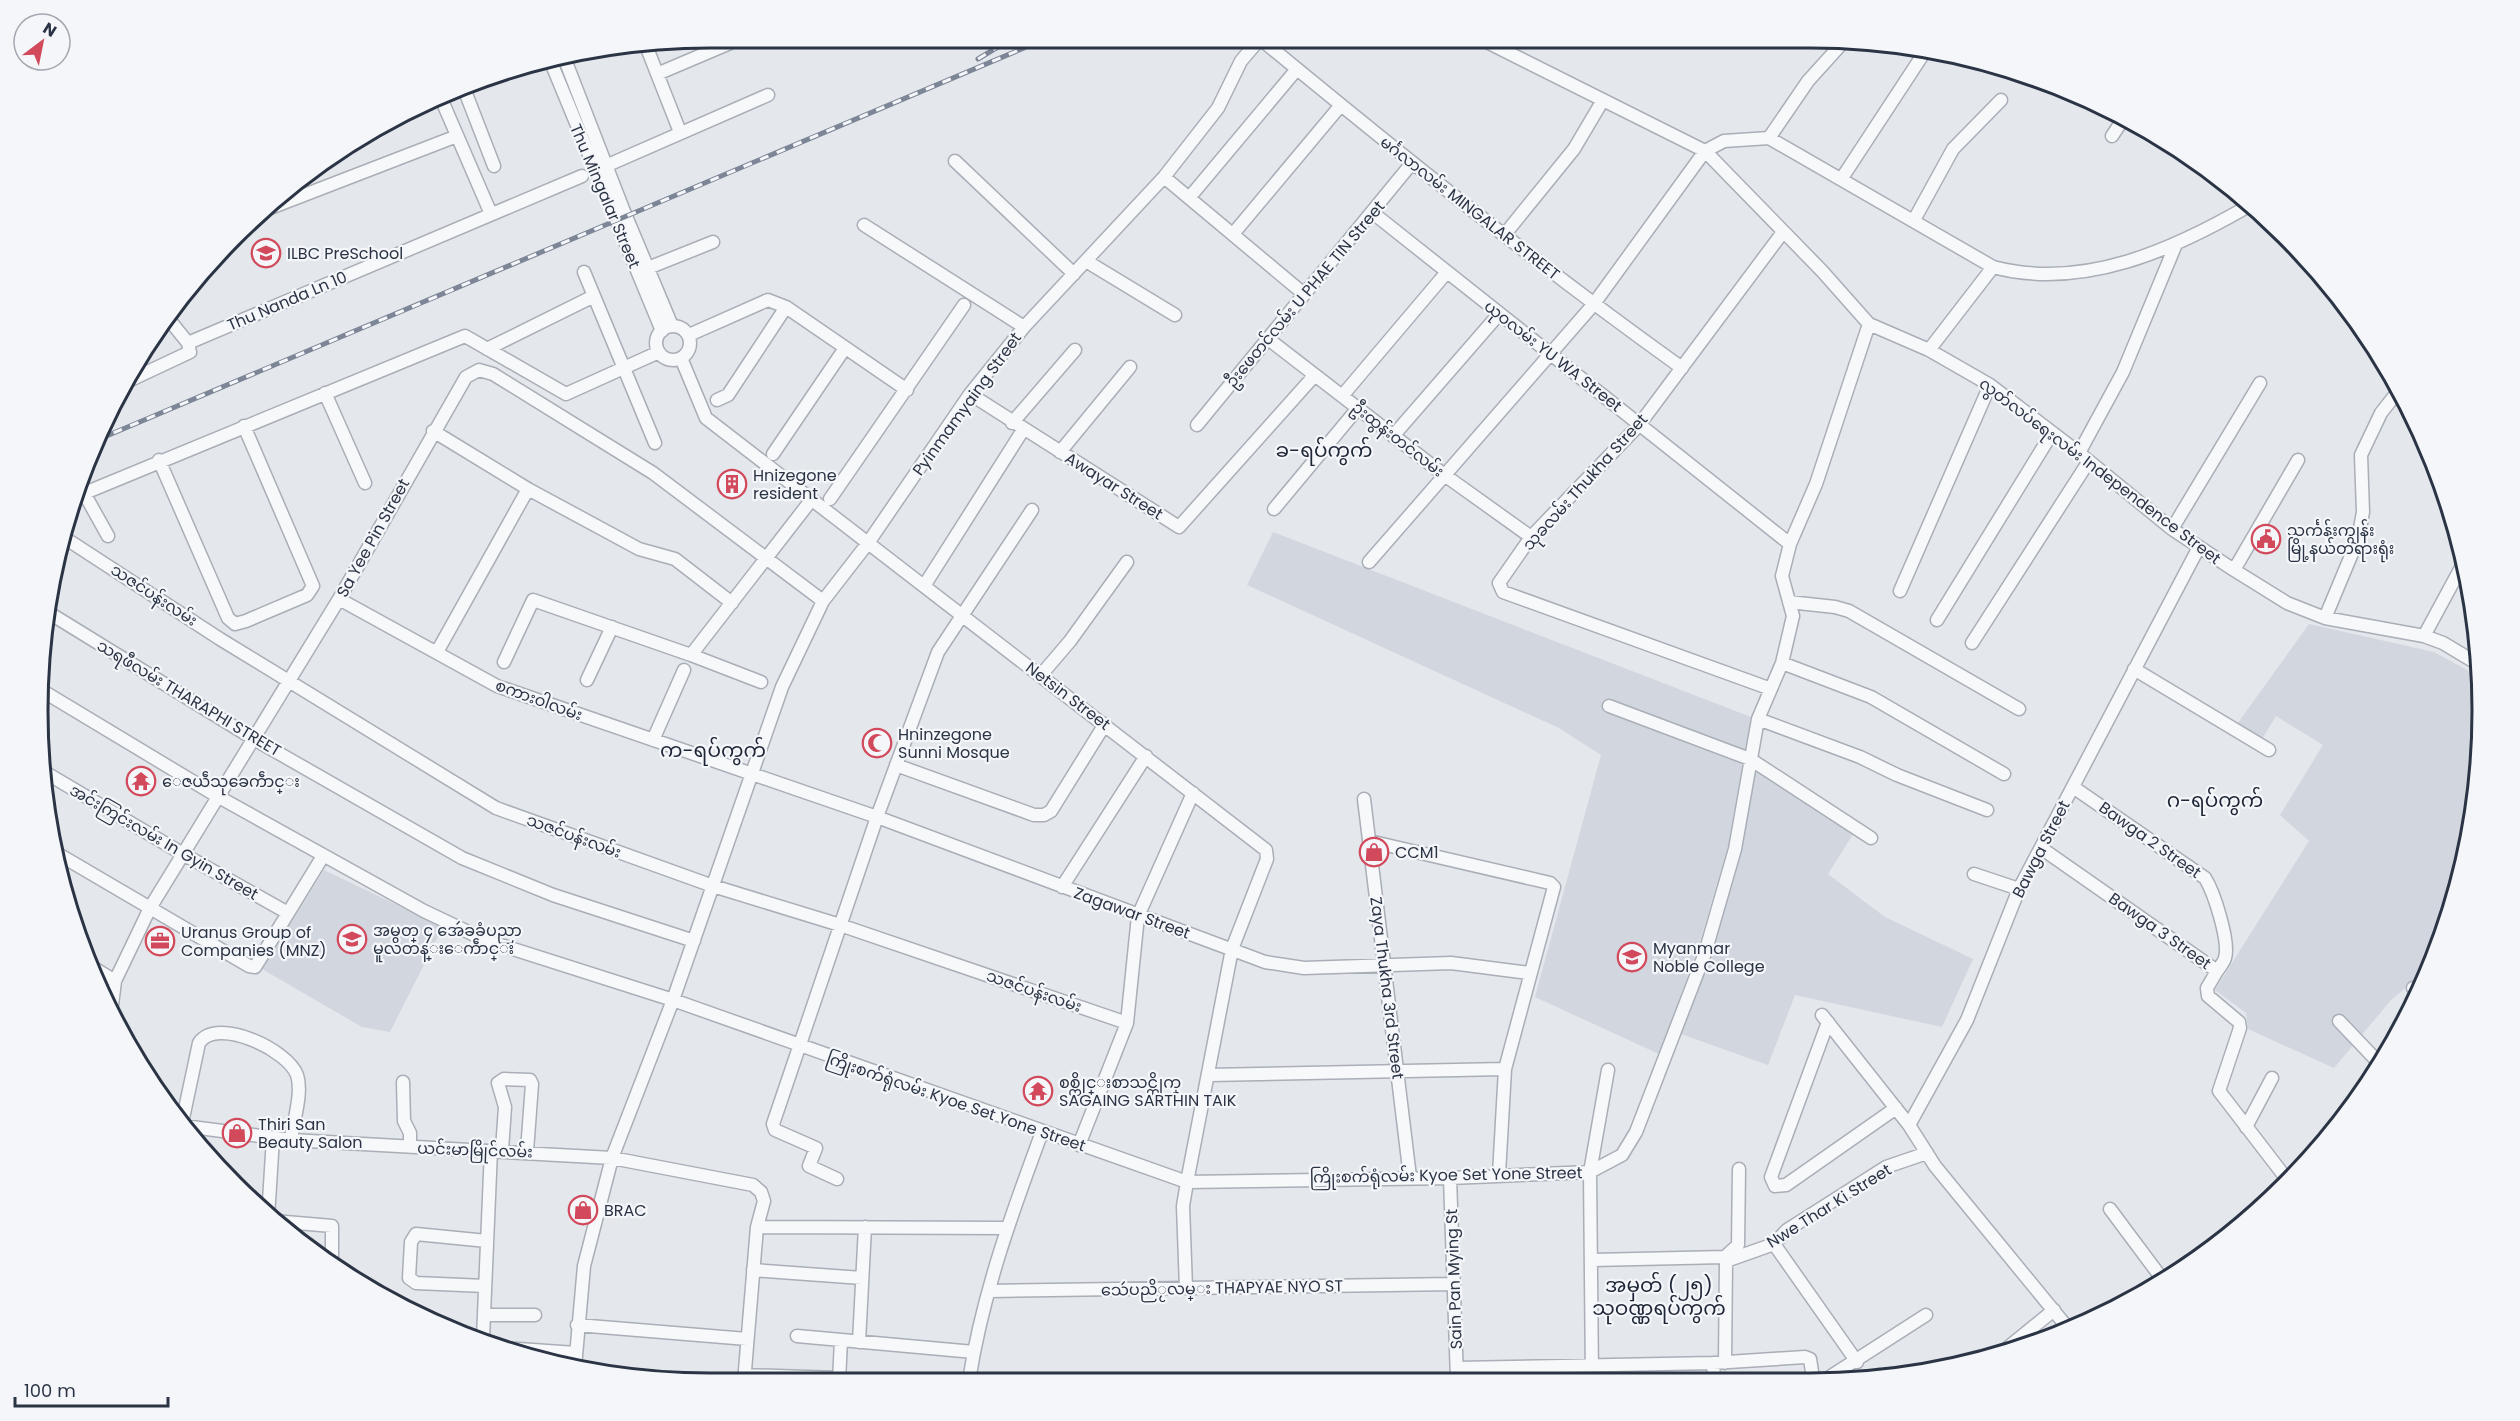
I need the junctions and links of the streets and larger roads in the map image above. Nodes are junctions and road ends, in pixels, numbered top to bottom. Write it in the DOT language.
graph roads {
  1 [pos="718,48"];
  2 [pos="1252,48"];
  3 [pos="1272,48"];
  4 [pos="1499,48"];
  5 [pos="1837,49"];
  6 [pos="648,51"];
  7 [pos="1921,58"];
  8 [pos="567,64"];
  9 [pos="553,68"];
  10 [pos="1297,69"];
  11 [pos="657,74"];
  12 [pos="466,95"];
  13 [pos="768,95"];
  14 [pos="1603,100"];
  15 [pos="2001,100"];
  16 [pos="444,104"];
  17 [pos="1341,105"];
  18 [pos="2119,125"];
  19 [pos="680,132"];
  20 [pos="458,136"];
  21 [pos="2112,136"];
  22 [pos="1769,138"];
  23 [pos="1705,150"];
  24 [pos="955,161"];
  25 [pos="1412,164"];
  26 [pos="494,166"];
  27 [pos="606,166"];
  28 [pos="594,171"];
  29 [pos="582,176"];
  30 [pos="1164,177"];
  31 [pos="1842,178"];
  32 [pos="1189,198"];
  33 [pos="286,202"];
  34 [pos="2243,209"];
  35 [pos="1373,213"];
  36 [pos="492,214"];
  37 [pos="1914,220"];
  38 [pos="864,225"];
  39 [pos="1784,232"];
  40 [pos="1233,234"];
  41 [pos="1505,234"];
  42 [pos="713,242"];
  43 [pos="2176,244"];
  44 [pos="1086,261"];
  45 [pos="1993,267"];
  46 [pos="648,268"];
  47 [pos="584,272"];
  48 [pos="1447,272"];
  49 [pos="1074,274"];
  50 [pos="1304,294"];
  51 [pos="594,296"];
  52 [pos="1593,305"];
  53 [pos="964,306"];
  54 [pos="786,307"];
  55 [pos="1499,314"];
  56 [pos="1175,315"];
  57 [pos="173,324"];
  58 [pos="1869,324"];
  59 [pos="1024,327"];
  60 [pos="667,328"];
  61 [pos="689,335"];
  62 [pos="1267,338"];
  63 [pos="188,343"];
  64 [pos="845,348"];
  65 [pos="487,349"];
  66 [pos="1075,350"];
  67 [pos="1929,350"];
  68 [pos="659,352"];
  69 [pos="1550,354"];
  70 [pos="681,358"];
  71 [pos="1130,366"];
  72 [pos="623,368"];
  73 [pos="1682,368"];
  74 [pos="139,376"];
  75 [pos="1314,376"];
  76 [pos="2260,383"];
  77 [pos="1990,385"];
  78 [pos="907,390"];
  79 [pos="325,393"];
  80 [pos="970,394"];
  81 [pos="1342,396"];
  82 [pos="2393,397"];
  83 [pos="717,400"];
  84 [pos="1358,408"];
  85 [pos="1197,424"];
  86 [pos="1640,425"];
  87 [pos="243,426"];
  88 [pos="1018,426"];
  89 [pos="433,431"];
  90 [pos="2052,433"];
  91 [pos="1394,436"];
  92 [pos="655,443"];
  93 [pos="1060,452"];
  94 [pos="773,454"];
  95 [pos="2084,457"];
  96 [pos="159,460"];
  97 [pos="2298,460"];
  98 [pos="1443,474"];
  99 [pos="365,483"];
  100 [pos="528,489"];
  101 [pos="85,493"];
  102 [pos="83,499"];
  103 [pos="812,499"];
  104 [pos="831,499"];
  105 [pos="1274,509"];
  106 [pos="1032,510"];
  107 [pos="2172,528"];
  108 [pos="108,536"];
  109 [pos="1532,537"];
  110 [pos="71,542"];
  111 [pos="868,543"];
  112 [pos="1790,544"];
  113 [pos="2199,548"];
  114 [pos="768,557"];
  115 [pos="1127,562"];
  116 [pos="1369,562"];
  117 [pos="2234,570"];
  118 [pos="2457,574"];
  119 [pos="924,585"];
  120 [pos="1900,591"];
  121 [pos="339,599"];
  122 [pos="823,601"];
  123 [pos="1790,602"];
  124 [pos="732,603"];
  125 [pos="963,615"];
  126 [pos="55,617"];
  127 [pos="2325,618"];
  128 [pos="1937,620"];
  129 [pos="612,627"];
  130 [pos="2424,636"];
  131 [pos="1972,643"];
  132 [pos="437,652"];
  133 [pos="691,655"];
  134 [pos="2470,659"];
  135 [pos="504,662"];
  136 [pos="1782,663"];
  137 [pos="2134,669"];
  138 [pos="684,670"];
  139 [pos="1041,675"];
  140 [pos="587,680"];
  141 [pos="290,682"];
  142 [pos="761,682"];
  143 [pos="1770,690"];
  144 [pos="48,694"];
  145 [pos="1609,706"];
  146 [pos="2019,709"];
  147 [pos="1758,719"];
  148 [pos="1105,724"];
  149 [pos="254,739"];
  150 [pos="652,740"];
  151 [pos="2269,750"];
  152 [pos="1146,756"];
  153 [pos="1750,759"];
  154 [pos="896,765"];
  155 [pos="750,773"];
  156 [pos="2004,774"];
  157 [pos="52,776"];
  158 [pos="2073,788"];
  159 [pos="1193,793"];
  160 [pos="217,796"];
  161 [pos="1364,800"];
  162 [pos="1987,810"];
  163 [pos="876,817"];
  164 [pos="1871,838"];
  165 [pos="1369,841"];
  166 [pos="2041,848"];
  167 [pos="183,854"];
  168 [pos="323,856"];
  169 [pos="65,858"];
  170 [pos="1974,874"];
  171 [pos="713,886"];
  172 [pos="1062,887"];
  173 [pos="2019,889"];
  174 [pos="150,908"];
  175 [pos="288,913"];
  176 [pos="1138,916"];
  177 [pos="840,925"];
  178 [pos="694,941"];
  179 [pos="1232,949"];
  180 [pos="1384,967"];
  181 [pos="2217,971"];
  182 [pos="102,973"];
  183 [pos="1529,973"];
  184 [pos="115,981"];
  185 [pos="113,997"];
  186 [pos="673,1000"];
  187 [pos="2339,1021"];
  188 [pos="1127,1023"];
  189 [pos="799,1046"];
  190 [pos="2374,1057"];
  191 [pos="1505,1069"];
  192 [pos="1608,1070"];
  193 [pos="1397,1072"];
  194 [pos="1209,1075"];
  195 [pos="2271,1078"];
  196 [pos="403,1082"];
  197 [pos="1896,1108"];
  198 [pos="185,1114"];
  199 [pos="1909,1125"];
  200 [pos="195,1126"];
  201 [pos="2246,1127"];
  202 [pos="1042,1132"];
  203 [pos="273,1138"];
  204 [pos="291,1140"];
  205 [pos="1079,1145"];
  206 [pos="410,1147"];
  207 [pos="496,1150"];
  208 [pos="527,1151"];
  209 [pos="1927,1153"];
  210 [pos="612,1158"];
  211 [pos="1738,1169"];
  212 [pos="2285,1171"];
  213 [pos="1590,1172"];
  214 [pos="1498,1174"];
  215 [pos="1410,1177"];
  216 [pos="1450,1178"];
  217 [pos="837,1179"];
  218 [pos="1187,1182"];
  219 [pos="269,1204"];
  220 [pos="2110,1209"];
  221 [pos="290,1222"];
  222 [pos="757,1227"];
  223 [pos="865,1227"];
  224 [pos="1006,1228"];
  225 [pos="487,1241"];
  226 [pos="1774,1244"];
  227 [pos="332,1254"];
  228 [pos="1726,1259"];
  229 [pos="1592,1260"];
  230 [pos="753,1270"];
  231 [pos="2158,1273"];
  232 [pos="862,1278"];
  233 [pos="1454,1284"];
  234 [pos="485,1286"];
  235 [pos="1186,1288"];
  236 [pos="990,1291"];
  237 [pos="2054,1310"];
  238 [pos="535,1314"];
  239 [pos="484,1315"];
  240 [pos="1926,1316"];
  241 [pos="2064,1323"];
  242 [pos="577,1325"];
  243 [pos="483,1333"];
  244 [pos="797,1336"];
  245 [pos="747,1339"];
  246 [pos="2018,1339"];
  247 [pos="841,1340"];
  248 [pos="859,1342"];
  249 [pos="541,1351"];
  250 [pos="974,1352"];
  251 [pos="576,1353"];
  252 [pos="576,1359"];
  253 [pos="1857,1362"];
  254 [pos="1719,1363"];
  255 [pos="1592,1365"];
  256 [pos="1838,1372"];
  257 [pos="744,1373"];
  258 [pos="839,1373"];
  259 [pos="970,1373"];
  260 [pos="1457,1373"];
  261 [pos="1592,1373"];
  262 [pos="1716,1373"];
  263 [pos="1813,1373"];
  1 -- 11 [label="street"];
  2 -- 30 [label="street, Pyinmamyaing Street"];
  3 -- 10 [label="street, မင်္ဂလာလမ်း MINGALAR STREET"];
  4 -- 14 [label="street, လွတ်လပ်ရေးလမ်း Independence Street"];
  5 -- 22 [label="street"];
  6 -- 11 [label="street"];
  7 -- 31 [label="street"];
  8 -- 27 [label="street, Thu Mingalar Street"];
  9 -- 28 [label="street, Thu Mingalar Street"];
  10 -- 17 [label="street, မင်္ဂလာလမ်း MINGALAR STREET"];
  10 -- 32 [label="street"];
  11 -- 19 [label="street"];
  12 -- 26 [label="street"];
  13 -- 19 [label="street"];
  14 -- 23 [label="street, လွတ်လပ်ရေးလမ်း Independence Street"];
  14 -- 41 [label="street"];
  15 -- 37 [label="street"];
  16 -- 20 [label="street"];
  17 -- 25 [label="street, မင်္ဂလာလမ်း MINGALAR STREET"];
  17 -- 40 [label="street"];
  18 -- 21 [label="street"];
  19 -- 27 [label="street"];
  20 -- 33 [label="street"];
  20 -- 36 [label="street"];
  22 -- 23 [label="street"];
  22 -- 31 [label="street"];
  23 -- 39 [label="street, လွတ်လပ်ရေးလမ်း Independence Street"];
  23 -- 52 [label="street"];
  24 -- 49 [label="street"];
  25 -- 35 [label="street, ဦးဖေတင်လမ်း U PHAE TIN Street"];
  25 -- 41 [label="street, မင်္ဂလာလမ်း MINGALAR STREET"];
  27 -- 28 [label="street"];
  27 -- 46 [label="street, Thu Mingalar Street"];
  28 -- 60 [label="street, Thu Mingalar Street"];
  29 -- 36 [label="street, Thu Nanda Ln 10"];
  30 -- 32 [label="street"];
  30 -- 44 [label="street, Pyinmamyaing Street"];
  31 -- 37 [label="street"];
  32 -- 40 [label="street"];
  34 -- 43 [label="street"];
  35 -- 48 [label="street, ယုဝလမ်း YU WA Street"];
  35 -- 50 [label="street, ဦးဖေတင်လမ်း U PHAE TIN Street"];
  36 -- 63 [label="street, Thu Nanda Ln 10"];
  37 -- 45 [label="street"];
  38 -- 59 [label="street"];
  39 -- 58 [label="street, လွတ်လပ်ရေးလမ်း Independence Street"];
  39 -- 73 [label="street, သုခလမ်း Thukha Street"];
  40 -- 50 [label="street"];
  41 -- 52 [label="street, မင်္ဂလာလမ်း MINGALAR STREET"];
  42 -- 46 [label="street"];
  43 -- 45 [label="street"];
  43 -- 95 [label="street"];
  44 -- 49 [label="street, Pyinmamyaing Street"];
  44 -- 56 [label="street"];
  45 -- 67 [label="street"];
  46 -- 60 [label="street, Thu Mingalar Street"];
  47 -- 51 [label="street"];
  48 -- 55 [label="street, ယုဝလမ်း YU WA Street"];
  48 -- 81 [label="street"];
  49 -- 59 [label="street, Pyinmamyaing Street"];
  50 -- 62 [label="street, ဦးဖေတင်လမ်း U PHAE TIN Street"];
  51 -- 65 [label="street"];
  51 -- 72 [label="street"];
  52 -- 69 [label="street"];
  52 -- 73 [label="street, မင်္ဂလာလမ်း MINGALAR STREET"];
  53 -- 78 [label="street"];
  54 -- 61 [label="street"];
  54 -- 64 [label="street"];
  54 -- 83 [label="street"];
  55 -- 69 [label="street, ယုဝလမ်း YU WA Street"];
  55 -- 91 [label="street"];
  57 -- 63 [label="street"];
  58 -- 67 [label="street, လွတ်လပ်ရေးလမ်း Independence Street"];
  58 -- 112 [label="street, ကြိုးစက်ရုံလမ်း Kyoe Set Yone Street"];
  59 -- 80 [label="street, Pyinmamyaing Street"];
  60 -- 61 [label="street"];
  60 -- 68 [label="street"];
  61 -- 70 [label="street"];
  62 -- 75 [label="street, ဦးထွန်းတင်လမ်း"];
  62 -- 85 [label="street, ဦးဖေတင်လမ်း U PHAE TIN Street"];
  63 -- 74 [label="street"];
  64 -- 78 [label="street"];
  64 -- 94 [label="street"];
  65 -- 72 [label="street"];
  65 -- 79 [label="street"];
  66 -- 88 [label="street"];
  67 -- 77 [label="street, လွတ်လပ်ရေးလမ်း Independence Street"];
  68 -- 70 [label="street"];
  68 -- 72 [label="street"];
  69 -- 86 [label="street, ယုဝလမ်း YU WA Street"];
  69 -- 98 [label="street"];
  70 -- 103 [label="street, Netsin Street"];
  71 -- 93 [label="street"];
  72 -- 92 [label="street"];
  73 -- 86 [label="street, သုခလမ်း Thukha Street"];
  75 -- 81 [label="street, ဦးထွန်းတင်လမ်း"];
  75 -- 93 [label="street, Awayar Street"];
  76 -- 107 [label="street"];
  77 -- 90 [label="street, လွတ်လပ်ရေးလမ်း Independence Street"];
  77 -- 120 [label="street"];
  78 -- 104 [label="street"];
  79 -- 87 [label="street"];
  79 -- 99 [label="street"];
  80 -- 88 [label="street, Awayar Street"];
  80 -- 111 [label="street, Pyinmamyaing Street"];
  81 -- 84 [label="street, ဦးထွန်းတင်လမ်း"];
  82 -- 127 [label="street"];
  84 -- 91 [label="street, ဦးထွန်းတင်လမ်း"];
  84 -- 105 [label="street"];
  86 -- 109 [label="street, သုခလမ်း Thukha Street"];
  86 -- 112 [label="street, ယုဝလမ်း YU WA Street"];
  87 -- 96 [label="street"];
  87 -- 96 [label="street"];
  88 -- 93 [label="street, Awayar Street"];
  88 -- 119 [label="street"];
  89 -- 100 [label="street"];
  89 -- 114 [label="street, Sa Yee Pin Street"];
  89 -- 121 [label="street, Sa Yee Pin Street"];
  90 -- 95 [label="street, လွတ်လပ်ရေးလမ်း Independence Street"];
  90 -- 128 [label="street"];
  91 -- 98 [label="street, ဦးထွန်းတင်လမ်း"];
  95 -- 107 [label="street, လွတ်လပ်ရေးလမ်း Independence Street"];
  95 -- 131 [label="street"];
  96 -- 101 [label="street"];
  97 -- 117 [label="street"];
  98 -- 109 [label="street, ဦးထွန်းတင်လမ်း"];
  98 -- 116 [label="street"];
  100 -- 124 [label="street"];
  100 -- 132 [label="street"];
  102 -- 108 [label="street"];
  103 -- 111 [label="street, Netsin Street"];
  103 -- 114 [label="street"];
  106 -- 125 [label="street"];
  107 -- 113 [label="street, လွတ်လပ်ရေးလမ်း Independence Street"];
  109 -- 143 [label="street, သုခလမ်း Thukha Street"];
  110 -- 141 [label="street, သဇင်ပန်းလမ်း"];
  111 -- 119 [label="street, Netsin Street"];
  111 -- 122 [label="street, Pyinmamyaing Street"];
  112 -- 123 [label="street, ကြိုးစက်ရုံလမ်း Kyoe Set Yone Street"];
  113 -- 117 [label="street, လွတ်လပ်ရေးလမ်း Independence Street"];
  113 -- 137 [label="street, Bawga Street"];
  114 -- 122 [label="street, Sa Yee Pin Street"];
  114 -- 124 [label="street"];
  115 -- 139 [label="street"];
  117 -- 127 [label="street, လွတ်လပ်ရေးလမ်း Independence Street"];
  118 -- 130 [label="street"];
  119 -- 125 [label="street, Netsin Street"];
  121 -- 132 [label="street, စကားဝါလမ်း"];
  121 -- 141 [label="street, Sa Yee Pin Street"];
  122 -- 155 [label="street, Pyinmamyaing Street"];
  123 -- 136 [label="street, ကြိုးစက်ရုံလမ်း Kyoe Set Yone Street"];
  123 -- 146 [label="street"];
  124 -- 133 [label="street"];
  125 -- 139 [label="street, Netsin Street"];
  125 -- 154 [label="street"];
  126 -- 149 [label="street, သရဖီလမ်း THARAPHI STREET"];
  127 -- 130 [label="street, လွတ်လပ်ရေးလမ်း Independence Street"];
  129 -- 133 [label="street"];
  129 -- 135 [label="street"];
  129 -- 140 [label="street"];
  130 -- 134 [label="street, လွတ်လပ်ရေးလမ်း Independence Street"];
  132 -- 150 [label="street, စကားဝါလမ်း"];
  133 -- 142 [label="street"];
  136 -- 143 [label="street, ကြိုးစက်ရုံလမ်း Kyoe Set Yone Street"];
  136 -- 156 [label="street"];
  137 -- 151 [label="street"];
  137 -- 158 [label="street, Bawga Street"];
  138 -- 150 [label="street"];
  139 -- 148 [label="street, Netsin Street"];
  141 -- 149 [label="street, Sa Yee Pin Street"];
  141 -- 171 [label="street, သဇင်ပန်းလမ်း"];
  143 -- 147 [label="street, ကြိုးစက်ရုံလမ်း Kyoe Set Yone Street"];
  144 -- 160 [label="street, ကြိုးစက်ရုံလမ်း Kyoe Set Yone Street"];
  145 -- 153 [label="street"];
  147 -- 153 [label="street, ကြိုးစက်ရုံလမ်း Kyoe Set Yone Street"];
  147 -- 162 [label="street"];
  148 -- 152 [label="street, Netsin Street"];
  148 -- 154 [label="street"];
  149 -- 160 [label="street, Sa Yee Pin Street"];
  149 -- 178 [label="street, သရဖီလမ်း THARAPHI STREET"];
  150 -- 155 [label="street, စကားဝါလမ်း"];
  152 -- 159 [label="street, Netsin Street"];
  152 -- 172 [label="street"];
  153 -- 164 [label="street"];
  153 -- 213 [label="street, ကြိုးစက်ရုံလမ်း Kyoe Set Yone Street"];
  154 -- 163 [label="street"];
  155 -- 163 [label="street, Zagawar Street"];
  155 -- 171 [label="street, Pyinmamyaing Street"];
  157 -- 167 [label="street, အင်းကြင်းလမ်း In Gyin Street"];
  158 -- 166 [label="street, Bawga Street"];
  158 -- 181 [label="street, Bawga 2 Street"];
  159 -- 176 [label="street"];
  159 -- 179 [label="street, Netsin Street"];
  160 -- 167 [label="street, Sa Yee Pin Street"];
  160 -- 168 [label="street, ကြိုးစက်ရုံလမ်း Kyoe Set Yone Street"];
  161 -- 165 [label="street, Zaya Thukha 3rd Street"];
  163 -- 172 [label="street, Zagawar Street"];
  163 -- 177 [label="street"];
  165 -- 180 [label="street, Zaya Thukha 3rd Street"];
  165 -- 183 [label="street"];
  166 -- 173 [label="street, Bawga Street"];
  166 -- 181 [label="street, Bawga 3 Street"];
  167 -- 174 [label="street, Sa Yee Pin Street"];
  167 -- 175 [label="street, အင်းကြင်းလမ်း In Gyin Street"];
  168 -- 175 [label="street"];
  168 -- 186 [label="street, ကြိုးစက်ရုံလမ်း Kyoe Set Yone Street"];
  169 -- 174 [label="street"];
  170 -- 173 [label="street"];
  171 -- 177 [label="street, သဇင်ပန်းလမ်း"];
  171 -- 178 [label="street, Pyinmamyaing Street"];
  172 -- 176 [label="street, Zagawar Street"];
  173 -- 199 [label="street, Bawga Street"];
  174 -- 175 [label="street"];
  174 -- 184 [label="street, Sa Yee Pin Street"];
  176 -- 179 [label="street, Zagawar Street"];
  176 -- 188 [label="street"];
  177 -- 188 [label="street, သဇင်ပန်းလမ်း"];
  177 -- 189 [label="street"];
  178 -- 186 [label="street, Pyinmamyaing Street"];
  179 -- 180 [label="street, Zagawar Street"];
  179 -- 194 [label="street"];
  180 -- 183 [label="street, Zagawar Street"];
  180 -- 193 [label="street, Zaya Thukha 3rd Street"];
  181 -- 201 [label="street, Bawga 3 Street"];
  182 -- 184 [label="street"];
  183 -- 191 [label="street"];
  184 -- 185 [label="street, Sa Yee Pin Street"];
  186 -- 189 [label="street, ကြိုးစက်ရုံလမ်း Kyoe Set Yone Street"];
  186 -- 210 [label="street, Pyinmamyaing Street"];
  187 -- 190 [label="street"];
  188 -- 205 [label="street"];
  189 -- 202 [label="street, ကြိုးစက်ရုံလမ်း Kyoe Set Yone Street"];
  189 -- 217 [label="street"];
  191 -- 193 [label="street"];
  191 -- 214 [label="street"];
  192 -- 213 [label="street"];
  193 -- 194 [label="street"];
  193 -- 215 [label="street, Zaya Thukha 3rd Street"];
  194 -- 218 [label="street"];
  195 -- 201 [label="street"];
  196 -- 206 [label="street"];
  197 -- 197 [label="street"];
  197 -- 199 [label="street"];
  198 -- 204 [label="street"];
  199 -- 209 [label="street"];
  200 -- 203 [label="street, ယင်းမာမြိုင်လမ်း"];
  201 -- 212 [label="street, Bawga 3 Street"];
  202 -- 205 [label="street, ကြိုးစက်ရုံလမ်း Kyoe Set Yone Street"];
  202 -- 224 [label="street"];
  203 -- 204 [label="street, ယင်းမာမြိုင်လမ်း"];
  203 -- 219 [label="street"];
  204 -- 206 [label="street, ယင်းမာမြိုင်လမ်း"];
  205 -- 218 [label="street, ကြိုးစက်ရုံလမ်း Kyoe Set Yone Street"];
  206 -- 207 [label="street, ယင်းမာမြိုင်လမ်း"];
  207 -- 208 [label="street, ယင်းမာမြိုင်လမ်း"];
  207 -- 208 [label="street"];
  207 -- 225 [label="street"];
  208 -- 210 [label="street, ယင်းမာမြိုင်လမ်း"];
  209 -- 226 [label="street, Nwe Thar Ki Street"];
  209 -- 237 [label="street"];
  210 -- 222 [label="street, ယင်းမာမြိုင်လမ်း"];
  210 -- 242 [label="street, Pyinmamyaing Street"];
  211 -- 228 [label="street"];
  213 -- 214 [label="street, ကြိုးစက်ရုံလမ်း Kyoe Set Yone Street"];
  213 -- 229 [label="street"];
  214 -- 216 [label="street, ကြိုးစက်ရုံလမ်း Kyoe Set Yone Street"];
  215 -- 216 [label="street, ကြိုးစက်ရုံလမ်း Kyoe Set Yone Street"];
  215 -- 218 [label="street, ကြိုးစက်ရုံလမ်း Kyoe Set Yone Street"];
  216 -- 233 [label="street, Sain Pan Mying St"];
  218 -- 235 [label="street"];
  220 -- 231 [label="street"];
  221 -- 227 [label="street"];
  222 -- 223 [label="street"];
  222 -- 230 [label="street"];
  223 -- 224 [label="street"];
  223 -- 232 [label="street"];
  224 -- 236 [label="street"];
  225 -- 234 [label="street"];
  225 -- 234 [label="street"];
  226 -- 228 [label="street, Nwe Thar Ki Street"];
  226 -- 253 [label="street"];
  228 -- 229 [label="street, Nwe Thar Ki Street"];
  228 -- 254 [label="street"];
  229 -- 255 [label="street"];
  230 -- 232 [label="street"];
  230 -- 245 [label="street"];
  232 -- 248 [label="street"];
  233 -- 235 [label="street, သေဴပညိႂလမ္း THAPYAE NYO ST"];
  233 -- 260 [label="street, Sain Pan Mying St"];
  234 -- 239 [label="street"];
  235 -- 236 [label="street, သေဴပညိႂလမ္း THAPYAE NYO ST"];
  236 -- 250 [label="street"];
  237 -- 241 [label="street"];
  237 -- 246 [label="street"];
  238 -- 239 [label="street"];
  239 -- 243 [label="street"];
  240 -- 253 [label="street"];
  242 -- 245 [label="street"];
  242 -- 251 [label="street, Pyinmamyaing Street"];
  244 -- 247 [label="street"];
  245 -- 257 [label="street"];
  247 -- 248 [label="street"];
  247 -- 258 [label="street"];
  248 -- 250 [label="street"];
  249 -- 251 [label="street"];
  250 -- 259 [label="street"];
  251 -- 252 [label="street, Pyinmamyaing Street"];
  253 -- 256 [label="street"];
  254 -- 255 [label="street"];
  254 -- 262 [label="street"];
  254 -- 263 [label="street"];
  255 -- 260 [label="street"];
  255 -- 261 [label="street"];
}
